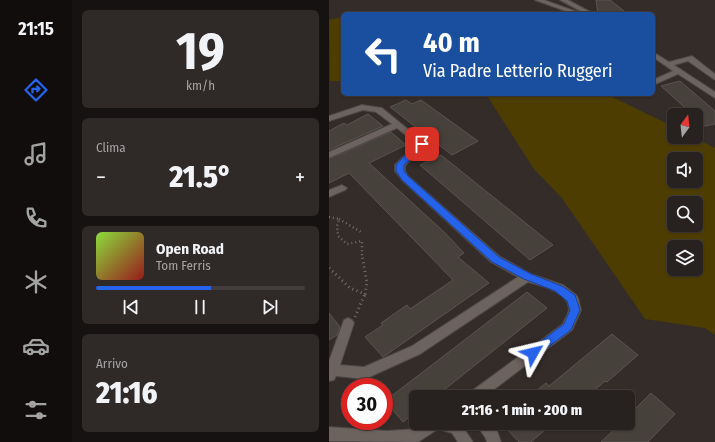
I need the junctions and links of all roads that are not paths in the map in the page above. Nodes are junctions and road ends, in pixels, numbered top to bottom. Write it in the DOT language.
graph roads {
  1 [pos="538,0"];
  2 [pos="563,0"];
  3 [pos="579,3"];
  4 [pos="574,12"];
  5 [pos="589,12"];
  6 [pos="655,55"];
  7 [pos="670,64"];
  8 [pos="679,71"];
  9 [pos="715,78"];
  10 [pos="655,82"];
  11 [pos="713,92"];
  12 [pos="329,119"];
  13 [pos="398,125"];
  14 [pos="329,155"];
  15 [pos="342,188"];
  16 [pos="329,194"];
  17 [pos="527,277"];
  18 [pos="348,323"];
  19 [pos="330,373"];
  20 [pos="483,390"];
  21 [pos="424,430"];
  22 [pos="457,430"];
  23 [pos="488,430"];
  24 [pos="329,434"];
  25 [pos="466,442"];
  26 [pos="494,442"];
  1 -- 4 [label="street"];
  2 -- 3 [label="street"];
  3 -- 5 [label="street"];
  6 -- 7 [label="street"];
  7 -- 8 [label="street"];
  7 -- 9 [label="street"];
  8 -- 10 [label="street"];
  8 -- 11 [label="street"];
  12 -- 13 [label="street"];
  13 -- 14 [label="street"];
  13 -- 17 [label="street"];
  15 -- 16 [label="street"];
  17 -- 19 [label="street"];
  17 -- 20 [label="street"];
  18 -- 19 [label="street"];
  21 -- 24 [label="street"];
  22 -- 25 [label="street"];
  23 -- 26 [label="street"];
}
